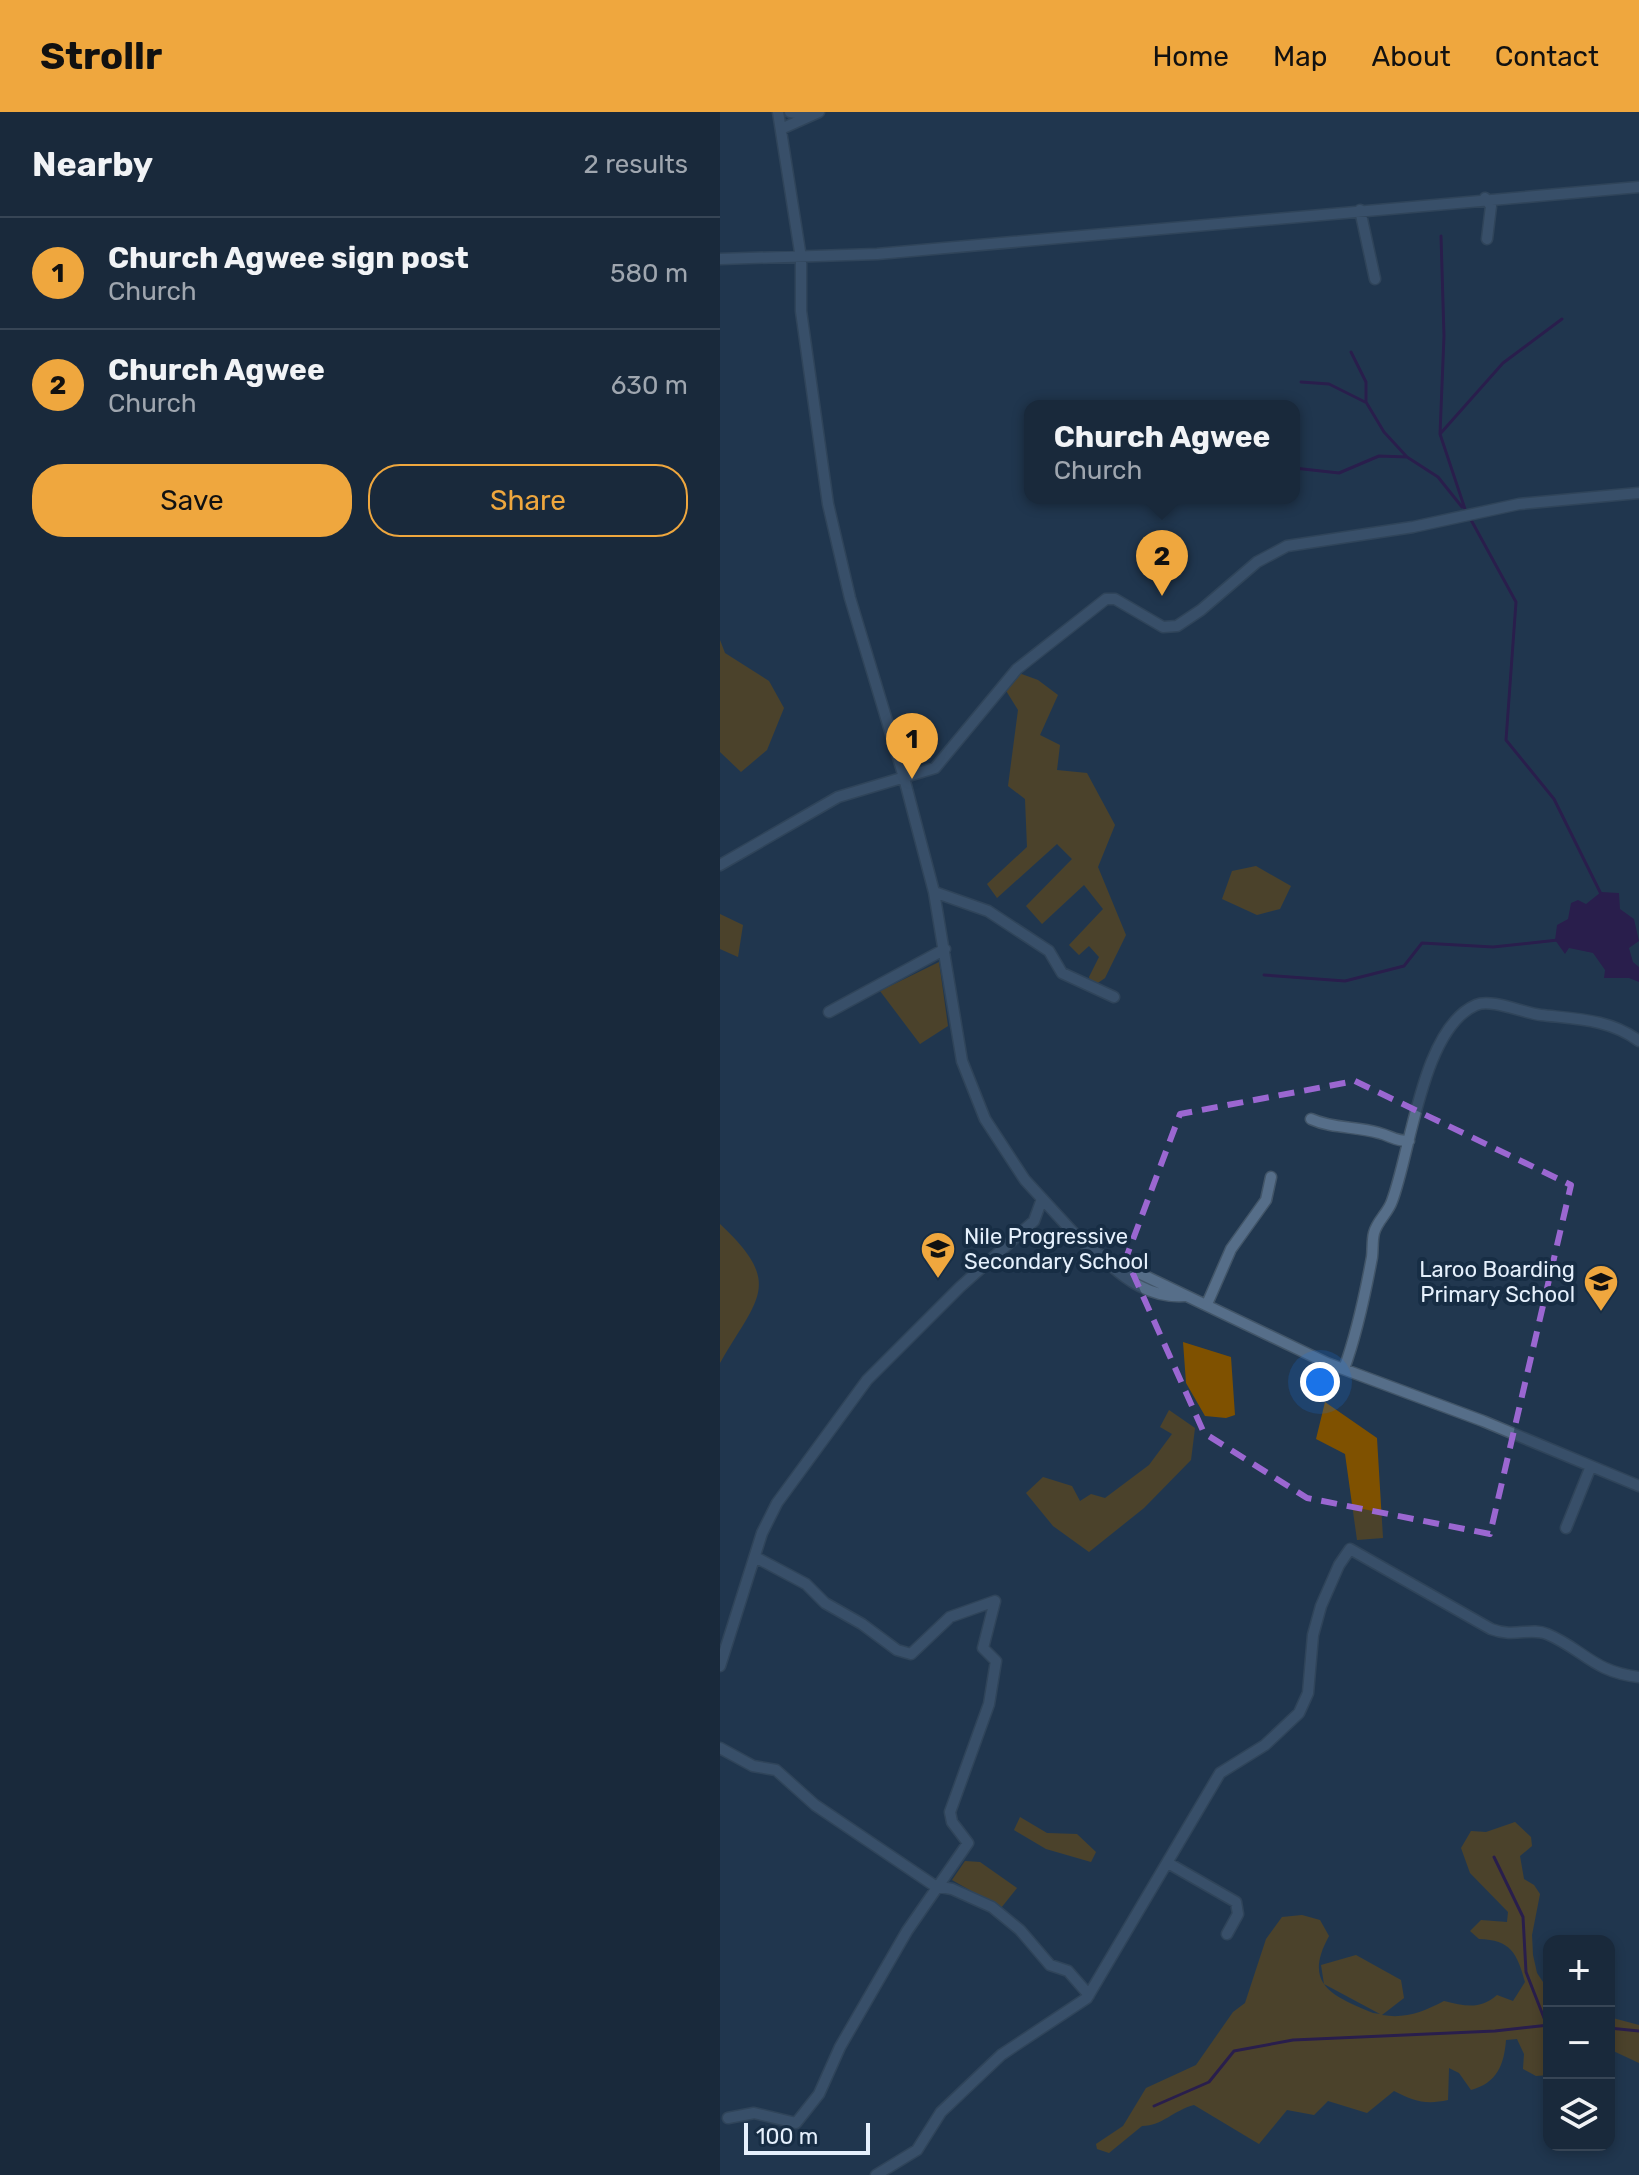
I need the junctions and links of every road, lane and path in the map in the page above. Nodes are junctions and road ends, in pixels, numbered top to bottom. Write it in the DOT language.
graph roads {
  1 [pos="778,112"];
  2 [pos="790,112"];
  3 [pos="814,113"];
  4 [pos="781,129"];
  5 [pos="1639,187"];
  6 [pos="1485,198"];
  7 [pos="1360,210"];
  8 [pos="1487,239"];
  9 [pos="801,258"];
  10 [pos="720,259"];
  11 [pos="1375,279"];
  12 [pos="1639,493"];
  13 [pos="903,774"];
  14 [pos="720,865"];
  15 [pos="934,892"];
  16 [pos="945,949"];
  17 [pos="1114,997"];
  18 [pos="829,1012"];
  19 [pos="1639,1041"];
  20 [pos="1311,1119"];
  21 [pos="1409,1141"];
  22 [pos="1271,1177"];
  23 [pos="1042,1199"];
  24 [pos="1059,1218"];
  25 [pos="1034,1221"];
  26 [pos="1207,1304"];
  27 [pos="1344,1369"];
  28 [pos="1591,1466"];
  29 [pos="1639,1486"];
  30 [pos="1566,1528"];
  31 [pos="755,1557"];
  32 [pos="720,1666"];
  33 [pos="1639,1677"];
  34 [pos="720,1748"];
  35 [pos="1168,1863"];
  36 [pos="935,1886"];
  37 [pos="1227,1934"];
  38 [pos="1089,1995"];
  39 [pos="728,2118"];
  40 [pos="876,2175"];
  1 -- 4 [label="street"];
  2 -- 3 [label="street"];
  3 -- 4 [label="street"];
  4 -- 9 [label="street"];
  5 -- 6 [label="street"];
  6 -- 7 [label="street"];
  6 -- 8 [label="street"];
  7 -- 9 [label="street"];
  7 -- 11 [label="street"];
  9 -- 10 [label="street"];
  9 -- 13 [label="street"];
  12 -- 13 [label="street"];
  13 -- 14 [label="street"];
  13 -- 15 [label="street"];
  15 -- 16 [label="street"];
  15 -- 17 [label="street"];
  16 -- 18 [label="street"];
  16 -- 23 [label="street"];
  19 -- 21 [label="street"];
  20 -- 21 [label="street"];
  21 -- 27 [label="street"];
  22 -- 26 [label="street"];
  23 -- 24 [label="street"];
  23 -- 25 [label="street"];
  24 -- 25 [label="street"];
  24 -- 26 [label="street"];
  25 -- 31 [label="street"];
  26 -- 27 [label="street"];
  27 -- 28 [label="street"];
  28 -- 29 [label="street"];
  28 -- 30 [label="street"];
  31 -- 32 [label="street"];
  31 -- 36 [label="street"];
  33 -- 35 [label="street"];
  34 -- 36 [label="street"];
  35 -- 37 [label="street"];
  35 -- 38 [label="street"];
  36 -- 38 [label="street"];
  36 -- 39 [label="street"];
  38 -- 40 [label="street"];
}
